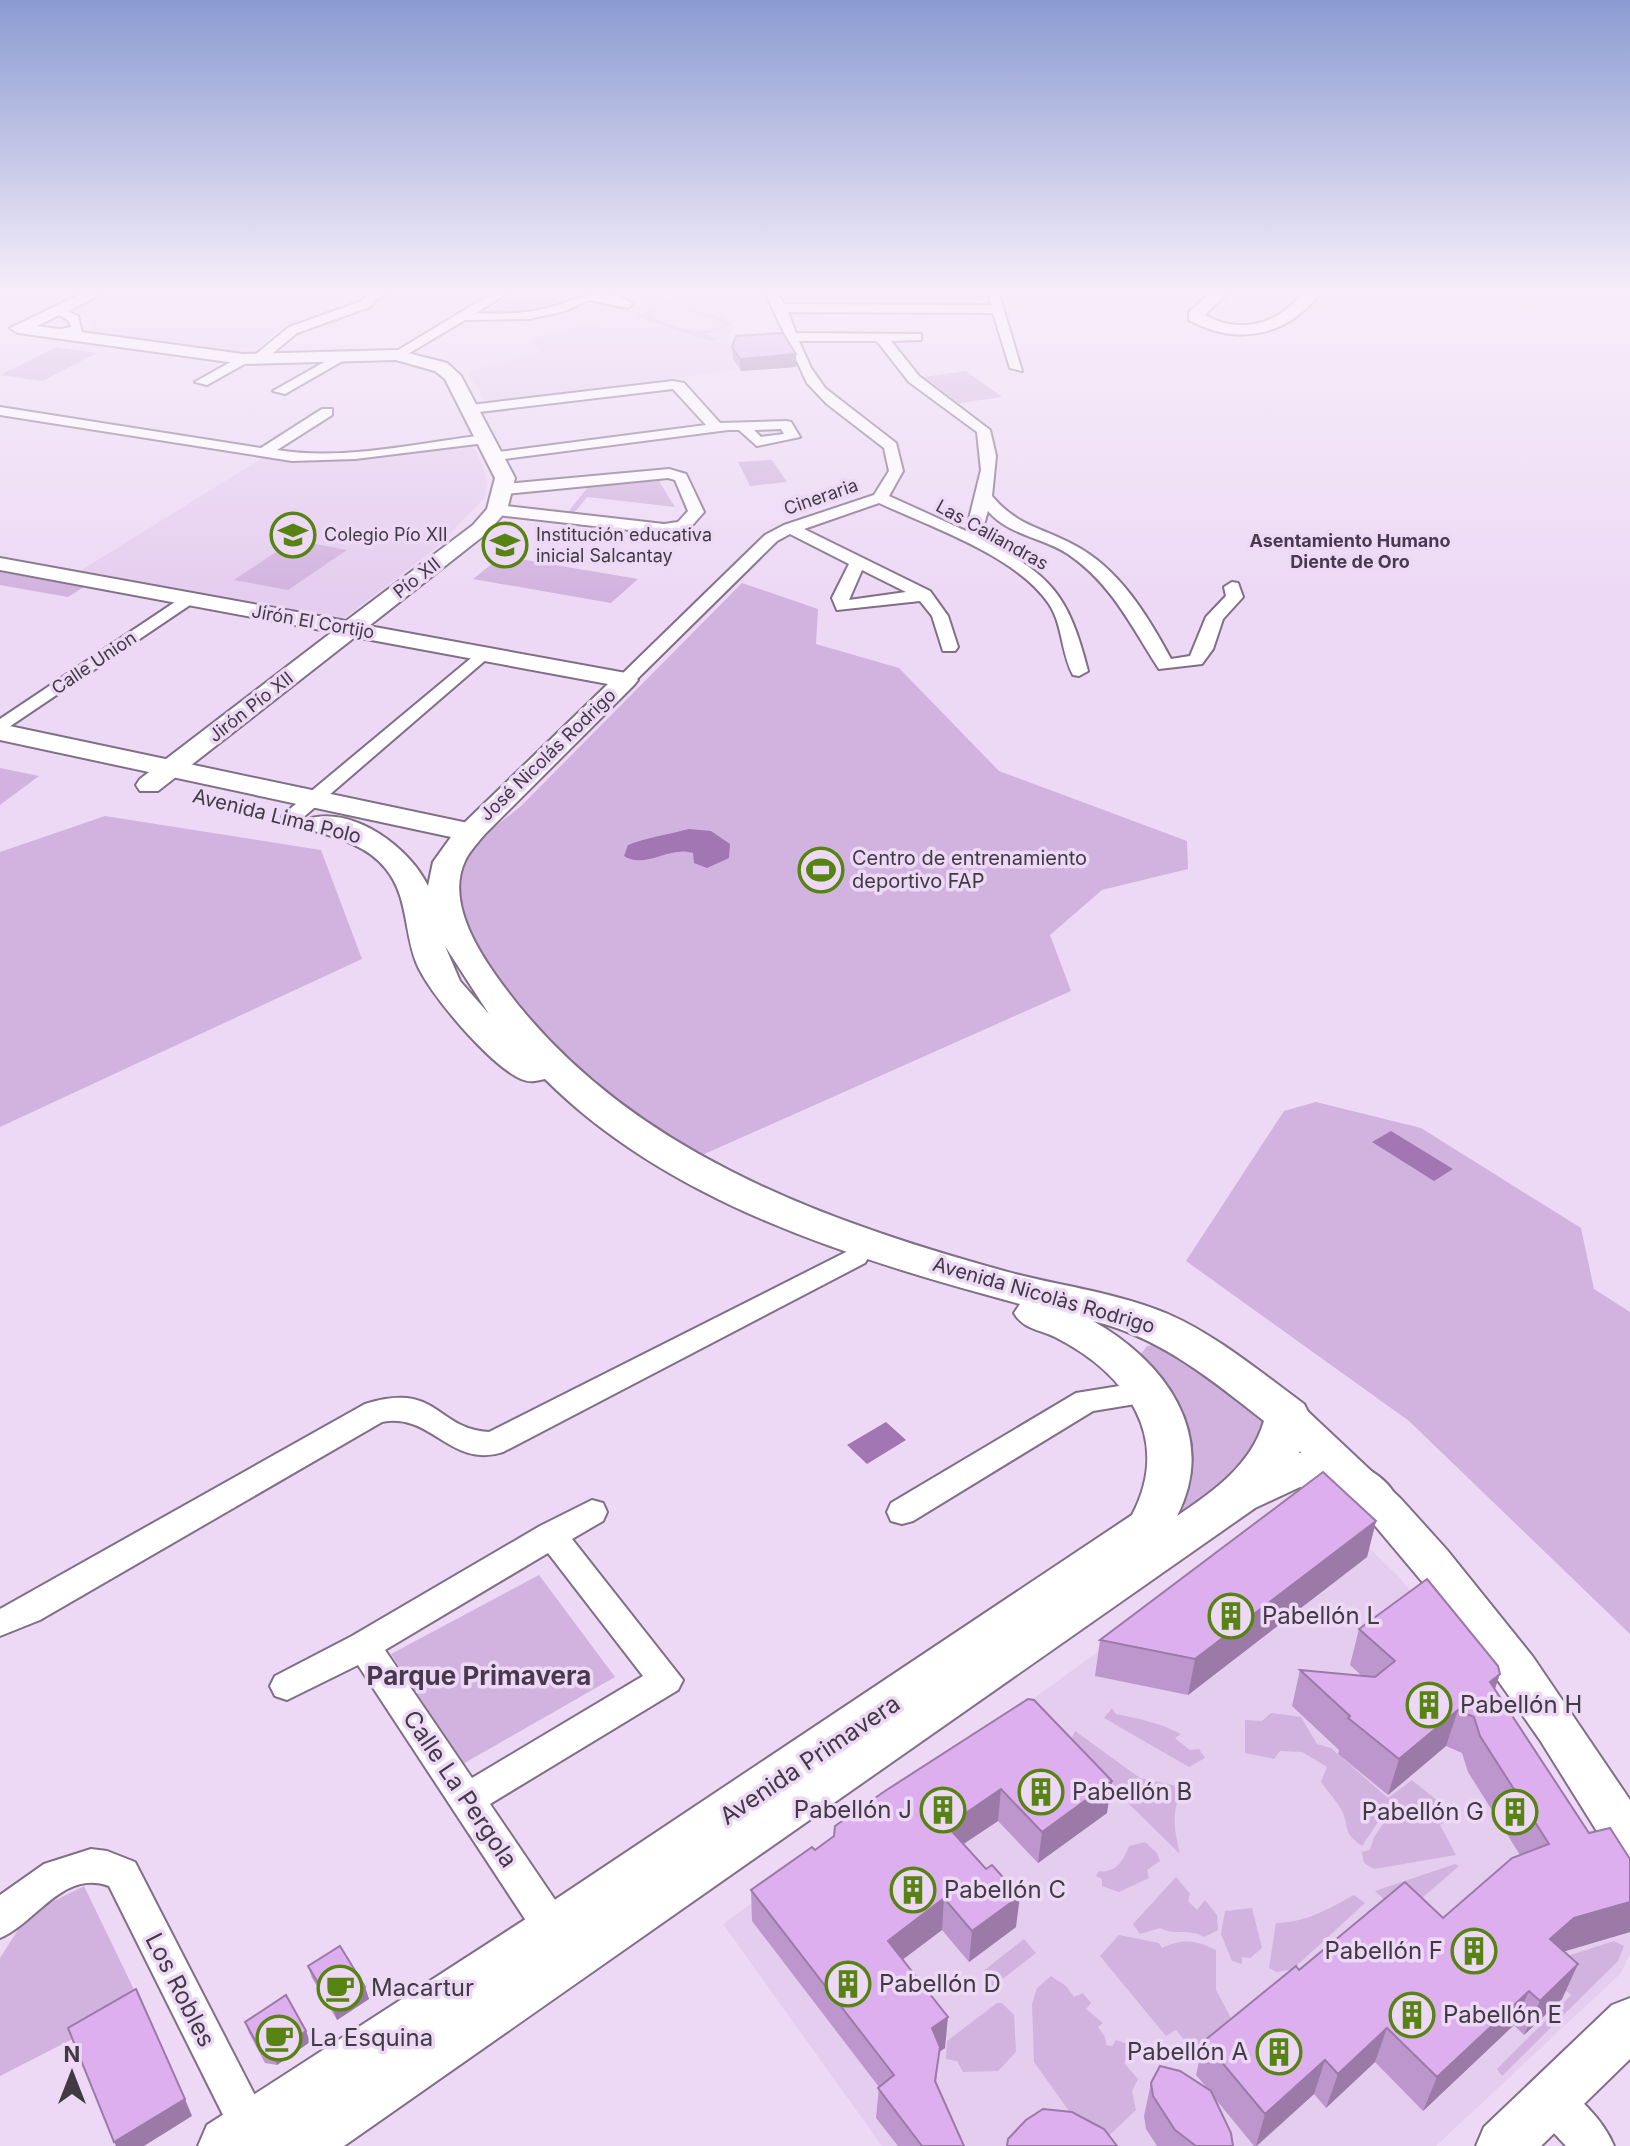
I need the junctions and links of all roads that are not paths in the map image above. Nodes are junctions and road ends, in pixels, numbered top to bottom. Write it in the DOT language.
graph roads {
  1 [pos="462,394"];
  2 [pos="596,394"];
  3 [pos="682,394"];
  4 [pos="824,394"];
  5 [pos="934,394"];
  6 [pos="471,409"];
  7 [pos="0,411"];
  8 [pos="327,412"];
  9 [pos="742,425"];
  10 [pos="713,428"];
  11 [pos="491,448"];
  12 [pos="263,453"];
  13 [pos="505,489"];
  14 [pos="983,495"];
  15 [pos="880,498"];
  16 [pos="497,510"];
  17 [pos="790,528"];
  18 [pos="971,541"];
  19 [pos="858,561"];
  20 [pos="0,564"];
  21 [pos="1232,587"];
  22 [pos="924,595"];
  23 [pos="187,599"];
  24 [pos="353,629"];
  25 [pos="949,647"];
  26 [pos="482,654"];
  27 [pos="1079,671"];
  28 [pos="626,680"];
  29 [pos="0,730"];
  30 [pos="0,751"];
  31 [pos="161,777"];
  32 [pos="317,798"];
  33 [pos="392,816"];
  34 [pos="292,817"];
  35 [pos="471,832"];
  36 [pos="446,868"];
  37 [pos="489,1037"];
  38 [pos="856,1256"];
  39 [pos="1192,1347"];
  40 [pos="1139,1378"];
  41 [pos="1288,1416"];
  42 [pos="1371,1493"];
  43 [pos="1233,1502"];
  44 [pos="592,1512"];
  45 [pos="902,1512"];
  46 [pos="551,1535"];
  47 [pos="0,1623"];
  48 [pos="364,1646"];
  49 [pos="287,1686"];
  50 [pos="467,1799"];
  51 [pos="1630,1842"];
  52 [pos="0,1920"];
  53 [pos="555,1932"];
  54 [pos="1630,2023"];
  55 [pos="1551,2101"];
  56 [pos="257,2141"];
  57 [pos="1503,2146"];
  58 [pos="1594,2146"];
  1 -- 6 [label="street"];
  2 -- 6 [label="street"];
  3 -- 10 [label="street"];
  4 -- 15 [label="street, Cineraria"];
  5 -- 14 [label="street"];
  6 -- 11 [label="street"];
  7 -- 12 [label="street"];
  8 -- 12 [label="street"];
  9 -- 10 [label="street"];
  10 -- 11 [label="street"];
  11 -- 12 [label="street"];
  11 -- 13 [label="street"];
  13 -- 16 [label="street, Pío XII"];
  13 -- 16 [label="street"];
  14 -- 18 [label="street"];
  14 -- 21 [label="street"];
  15 -- 17 [label="street, Cineraria"];
  15 -- 18 [label="street, Las Caliandras"];
  16 -- 24 [label="street, Pío XII"];
  17 -- 19 [label="street"];
  17 -- 28 [label="street, Cineraria"];
  18 -- 27 [label="street, Las Caliandras"];
  19 -- 22 [label="street"];
  19 -- 22 [label="street"];
  20 -- 23 [label="street, Jirón El Cortijo"];
  22 -- 25 [label="street"];
  23 -- 24 [label="street, Jirón El Cortijo"];
  23 -- 29 [label="street, Calle Union"];
  24 -- 26 [label="street, Jirón El Cortijo"];
  24 -- 31 [label="street, Jirón Pío XII"];
  26 -- 28 [label="street, Jirón El Cortijo"];
  26 -- 32 [label="street"];
  28 -- 35 [label="street, José Nicolás Rodrigo"];
  29 -- 31 [label="main road, Avenida Lima Polo"];
  30 -- 31 [label="main road, Avenida Lima Polo"];
  31 -- 32 [label="main road, Avenida Lima Polo"];
  31 -- 34 [label="main road, Avenida Lima Polo"];
  32 -- 33 [label="main road, Avenida Lima Polo"];
  32 -- 34 [label="street"];
  33 -- 35 [label="main road, Avenida Lima Polo"];
  33 -- 36 [label="main road, Avenida Lima Polo"];
  34 -- 37 [label="main road, Avenida Lima Polo"];
  35 -- 36 [label="main road"];
  36 -- 39 [label="main road, Avenida Nicolàs Rodrigo"];
  37 -- 38 [label="main road, Avenida Nicolàs Rodrigo"];
  38 -- 40 [label="main road, Avenida Nicolàs Rodrigo"];
  38 -- 47 [label="street"];
  39 -- 40 [label="main road"];
  39 -- 41 [label="main road, Avenida Nicolàs Rodrigo"];
  40 -- 45 [label="street"];
  40 -- 53 [label="main road, Avenida Primavera"];
  41 -- 42 [label="street, Avenida Nicolàs Rodrigo"];
  41 -- 43 [label="main road, Avenida Primavera"];
  42 -- 43 [label="main road"];
  42 -- 51 [label="street, Avenida Nicolàs Rodrigo"];
  43 -- 56 [label="main road, Avenida Primavera"];
  44 -- 46 [label="street"];
  46 -- 48 [label="street"];
  46 -- 50 [label="street"];
  48 -- 49 [label="street"];
  48 -- 50 [label="street, Calle La Pergola"];
  50 -- 53 [label="street, Calle La Pergola"];
  52 -- 56 [label="street, Los Robles"];
  53 -- 56 [label="main road, Avenida Primavera"];
  54 -- 55 [label="street"];
  55 -- 57 [label="street"];
  55 -- 58 [label="street"];
}
